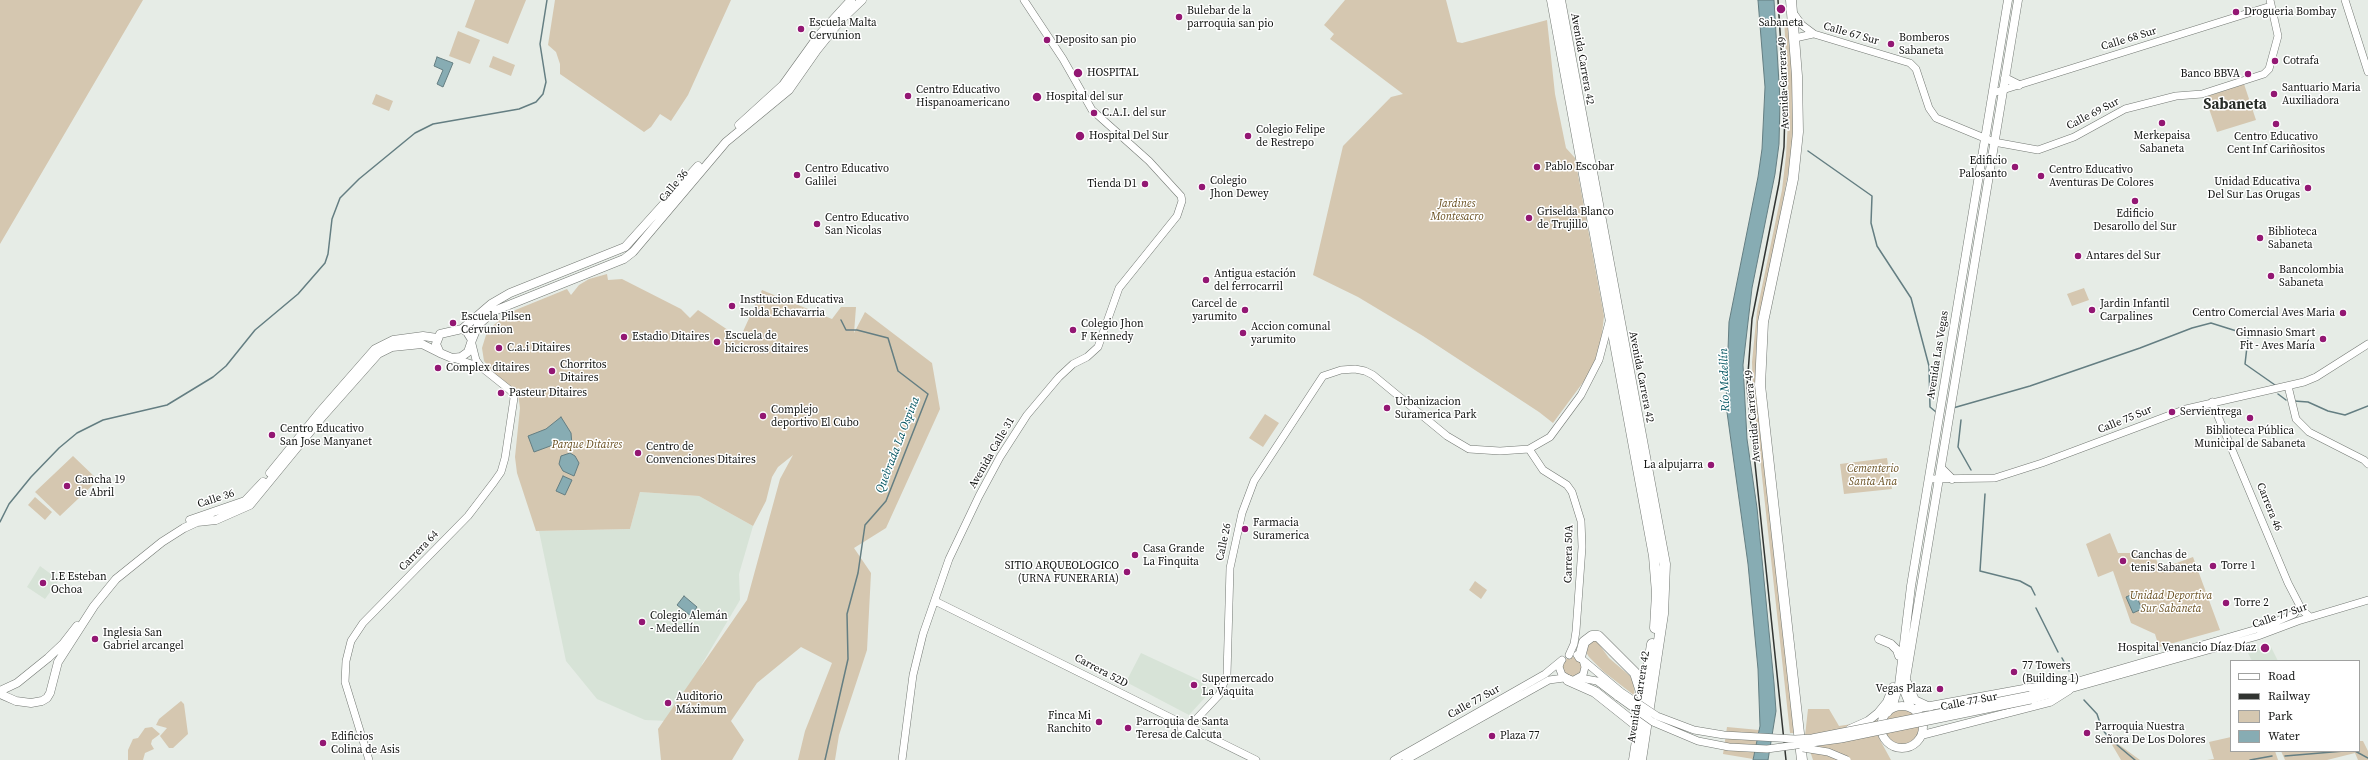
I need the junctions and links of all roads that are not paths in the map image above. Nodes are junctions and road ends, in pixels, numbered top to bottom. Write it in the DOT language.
graph roads {
  1 [pos="1024,0"];
  2 [pos="1552,0"];
  3 [pos="1560,0"];
  4 [pos="1792,0"];
  5 [pos="2008,0"];
  6 [pos="2018,0"];
  7 [pos="2345,0"];
  8 [pos="858,1"];
  9 [pos="2271,3"];
  10 [pos="1792,11"];
  11 [pos="1814,34"];
  12 [pos="1794,38"];
  13 [pos="2368,72"];
  14 [pos="2005,78"];
  15 [pos="2019,85"];
  16 [pos="2003,90"];
  17 [pos="1993,93"];
  18 [pos="2119,112"];
  19 [pos="1933,115"];
  20 [pos="2127,115"];
  21 [pos="1986,138"];
  22 [pos="1994,142"];
  23 [pos="1594,187"];
  24 [pos="1590,214"];
  25 [pos="1610,318"];
  26 [pos="462,329"];
  27 [pos="437,338"];
  28 [pos="472,342"];
  29 [pos="2368,344"];
  30 [pos="440,353"];
  31 [pos="452,358"];
  32 [pos="482,367"];
  33 [pos="1620,370"];
  34 [pos="2288,386"];
  35 [pos="1631,389"];
  36 [pos="2212,402"];
  37 [pos="1529,449"];
  38 [pos="2368,464"];
  39 [pos="1941,468"];
  40 [pos="1929,479"];
  41 [pos="1940,479"];
  42 [pos="1952,479"];
  43 [pos="2368,600"];
  44 [pos="935,601"];
  45 [pos="2300,606"];
  46 [pos="2294,614"];
  47 [pos="2310,617"];
  48 [pos="2298,621"];
  49 [pos="1907,628"];
  50 [pos="1878,638"];
  51 [pos="1569,655"];
  52 [pos="1899,656"];
  53 [pos="48,658"];
  54 [pos="1582,658"];
  55 [pos="1562,660"];
  56 [pos="55,667"];
  57 [pos="1580,678"];
  58 [pos="1906,678"];
  59 [pos="1566,679"];
  60 [pos="17,683"];
  61 [pos="2067,687"];
  62 [pos="0,692"];
  63 [pos="1620,695"];
  64 [pos="2030,698"];
  65 [pos="11,699"];
  66 [pos="1643,701"];
  67 [pos="1947,704"];
  68 [pos="1930,708"];
  69 [pos="1913,709"];
  70 [pos="1888,712"];
  71 [pos="1194,722"];
  72 [pos="1181,724"];
  73 [pos="1639,727"];
  74 [pos="1953,727"];
  75 [pos="1188,728"];
  76 [pos="1846,731"];
  77 [pos="1196,732"];
  78 [pos="1182,734"];
  79 [pos="1922,735"];
  80 [pos="1795,747"];
  81 [pos="369,760"];
  82 [pos="902,760"];
  83 [pos="1256,760"];
  84 [pos="1394,760"];
  85 [pos="1406,760"];
  86 [pos="1634,760"];
  87 [pos="1641,760"];
  88 [pos="1802,760"];
  89 [pos="1847,760"];
  1 -- 44 [label="street, Avenida Calle 31"];
  2 -- 24 [label="highway, Avenida Carrera 42"];
  3 -- 23 [label="highway, Avenida Carrera 42"];
  4 -- 10 [label="highway, Avenida Carrera 49"];
  5 -- 17 [label="main road, Avenida Las Vegas"];
  6 -- 14 [label="main road, Avenida Las Vegas"];
  7 -- 13 [label="street"];
  8 -- 26 [label="main road, Calle 36"];
  8 -- 28 [label="main road, Calle 36"];
  9 -- 15 [label="street, Calle 68 Sur"];
  9 -- 18 [label="street, Calle 69 Sur"];
  10 -- 11 [label="street, Calle 67 Sur"];
  10 -- 12 [label="highway, Avenida Carrera 49"];
  11 -- 12 [label="street, Calle 67 Sur"];
  11 -- 19 [label="street, Calle 67 Sur"];
  12 -- 88 [label="highway, Avenida Carrera 49"];
  14 -- 15 [label="main road"];
  14 -- 16 [label="main road, Avenida Las Vegas"];
  15 -- 16 [label="street, Calle 68 Sur"];
  16 -- 17 [label="street, Calle 68 Sur"];
  16 -- 22 [label="main road, Avenida Las Vegas"];
  17 -- 21 [label="main road, Avenida Las Vegas"];
  18 -- 20 [label="street"];
  18 -- 22 [label="street, Calle 69 Sur"];
  19 -- 21 [label="street, Calle 69 Sur"];
  21 -- 22 [label="street, Calle 69 Sur"];
  21 -- 40 [label="main road, Avenida Las Vegas"];
  22 -- 39 [label="main road, Avenida Las Vegas"];
  23 -- 24 [label="highway"];
  23 -- 35 [label="highway, Avenida Carrera 42"];
  24 -- 25 [label="highway, Avenida Carrera 42"];
  25 -- 33 [label="highway, Avenida Carrera 42"];
  25 -- 37 [label="street"];
  26 -- 27 [label="main road"];
  26 -- 28 [label="main road"];
  27 -- 30 [label="main road"];
  27 -- 53 [label="main road, Calle 36"];
  28 -- 31 [label="main road"];
  28 -- 32 [label="street, Carrera 64"];
  29 -- 34 [label="street, Calle 75 Sur"];
  30 -- 31 [label="main road"];
  30 -- 56 [label="main road, Calle 36"];
  31 -- 32 [label="street, Carrera 64"];
  32 -- 81 [label="street, Carrera 64"];
  33 -- 35 [label="highway"];
  33 -- 66 [label="highway, Avenida Carrera 42"];
  34 -- 36 [label="street, Calle 75 Sur"];
  34 -- 38 [label="street"];
  35 -- 87 [label="highway, Avenida Carrera 42"];
  36 -- 42 [label="street, Calle 75 Sur"];
  36 -- 45 [label="street, Carrera 46"];
  37 -- 51 [label="street, Carrera 50A"];
  37 -- 71 [label="street, Calle 26"];
  39 -- 41 [label="main road, Avenida Las Vegas"];
  39 -- 42 [label="main road"];
  40 -- 41 [label="street, Calle 75 Sur"];
  40 -- 49 [label="main road, Avenida Las Vegas"];
  41 -- 42 [label="street, Calle 75 Sur"];
  41 -- 58 [label="main road, Avenida Las Vegas"];
  43 -- 47 [label="street, Calle 77 Sur"];
  44 -- 72 [label="street, Carrera 52D"];
  44 -- 82 [label="street, Avenida Calle 31"];
  45 -- 46 [label="street, Calle 77 Sur"];
  45 -- 47 [label="street, Carrera 46"];
  46 -- 48 [label="street"];
  46 -- 61 [label="street, Calle 77 Sur"];
  47 -- 48 [label="street, Calle 77 Sur"];
  48 -- 61 [label="street, Calle 77 Sur"];
  49 -- 52 [label="main road"];
  49 -- 70 [label="main road, Avenida Las Vegas"];
  50 -- 52 [label="main road"];
  51 -- 54 [label="street"];
  51 -- 55 [label="street"];
  52 -- 76 [label="main road, bridge"];
  53 -- 56 [label="main road"];
  53 -- 60 [label="main road, Calle 36"];
  54 -- 57 [label="street"];
  54 -- 63 [label="street, Calle 77 Sur"];
  54 -- 66 [label="highway"];
  55 -- 59 [label="street"];
  55 -- 84 [label="street, Calle 77 Sur"];
  56 -- 65 [label="main road"];
  57 -- 59 [label="street"];
  57 -- 63 [label="street, Calle 77 Sur"];
  58 -- 68 [label="main road"];
  58 -- 69 [label="main road, Avenida Las Vegas"];
  59 -- 73 [label="highway"];
  59 -- 85 [label="street, Calle 77 Sur"];
  60 -- 62 [label="main road, Calle 36"];
  60 -- 65 [label="main road"];
  61 -- 64 [label="street, Calle 77 Sur"];
  61 -- 67 [label="main road"];
  61 -- 74 [label="main road"];
  62 -- 65 [label="main road"];
  63 -- 76 [label="street, Calle 77 Sur, bridge"];
  63 -- 80 [label="street, Calle 77 Sur, bridge"];
  64 -- 76 [label="street, Calle 77 Sur, bridge"];
  64 -- 80 [label="street, Calle 77 Sur, bridge"];
  66 -- 73 [label="highway, Avenida Carrera 42"];
  67 -- 68 [label="main road"];
  67 -- 74 [label="main road"];
  68 -- 69 [label="main road"];
  69 -- 70 [label="main road"];
  69 -- 79 [label="main road"];
  70 -- 79 [label="main road"];
  71 -- 75 [label="street, Calle 26"];
  71 -- 77 [label="street"];
  72 -- 75 [label="street, Carrera 52D"];
  72 -- 78 [label="street"];
  73 -- 86 [label="highway, Avenida Carrera 42"];
  74 -- 79 [label="main road"];
  75 -- 77 [label="street, Carrera 52D"];
  77 -- 83 [label="street, Carrera 52D"];
  80 -- 89 [label="street, bridge"];
}
